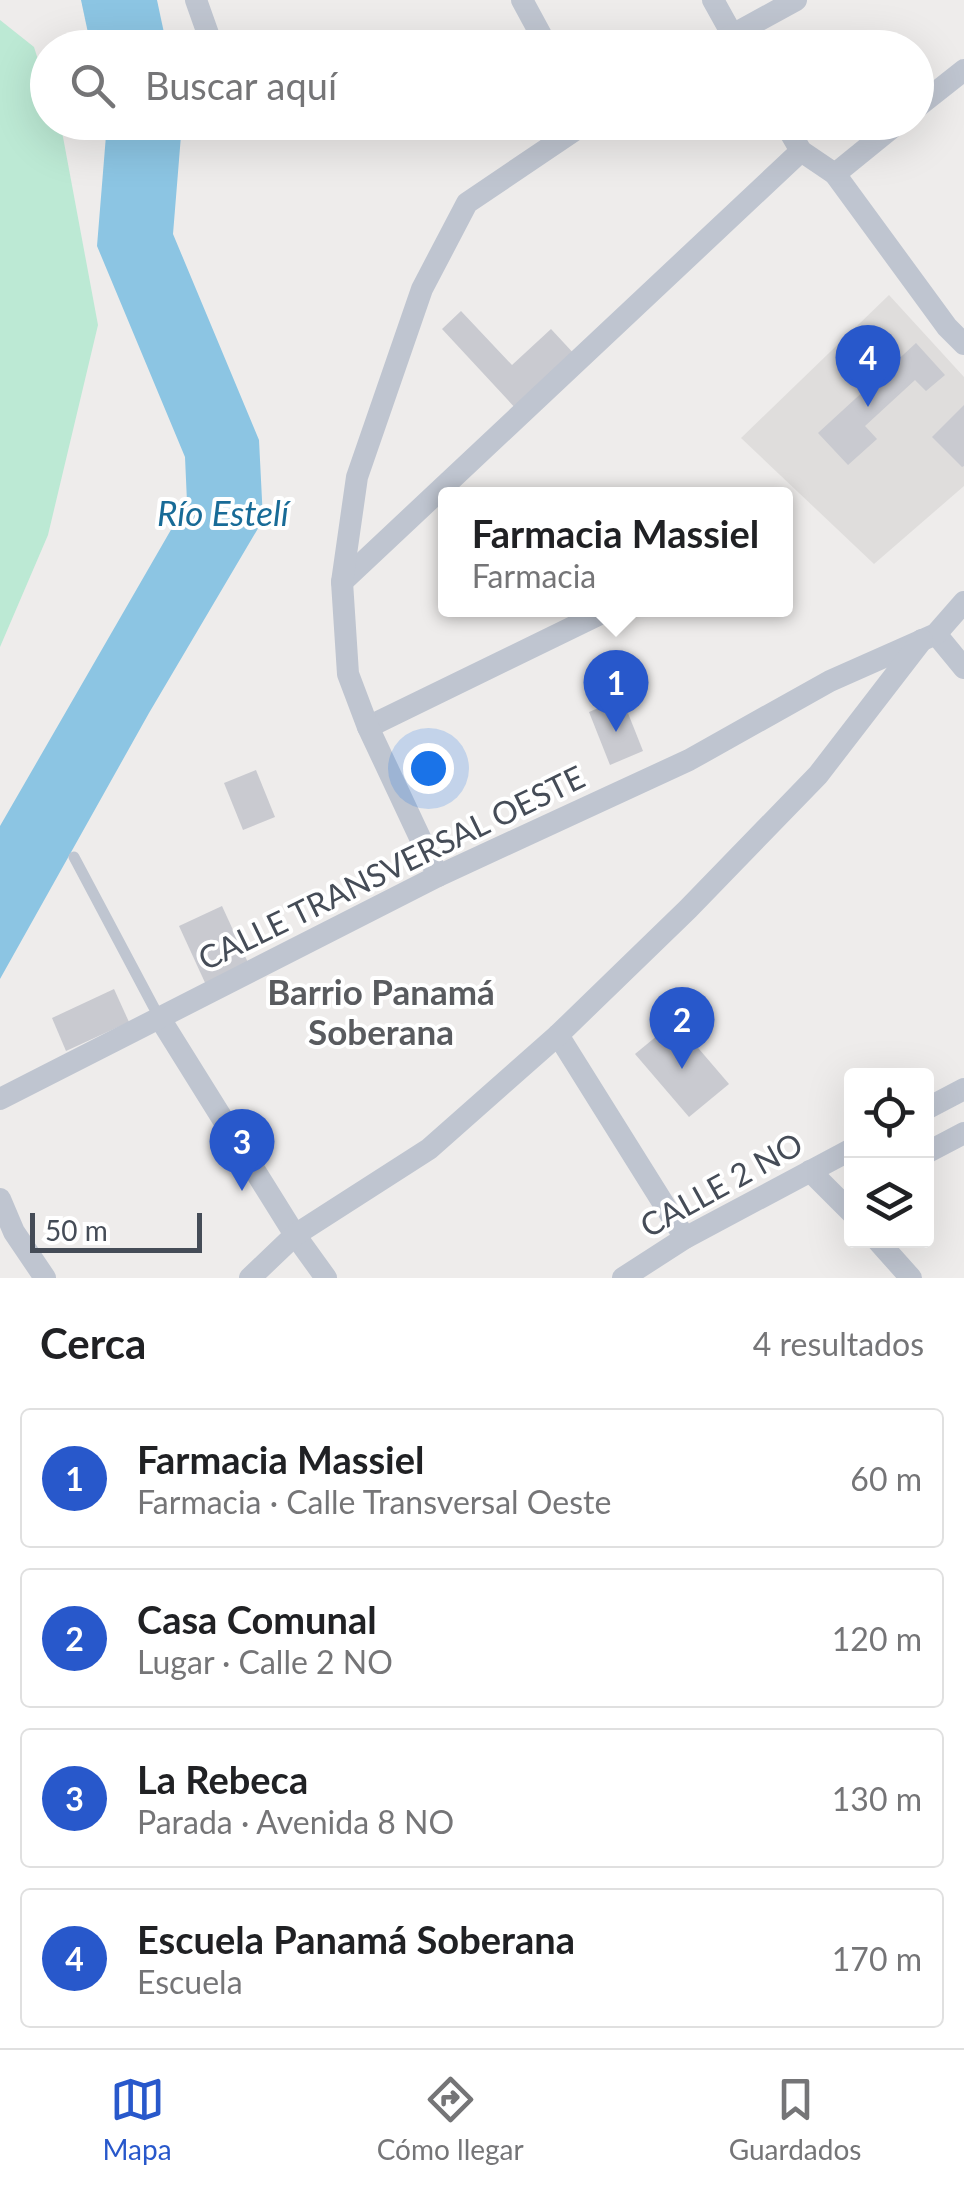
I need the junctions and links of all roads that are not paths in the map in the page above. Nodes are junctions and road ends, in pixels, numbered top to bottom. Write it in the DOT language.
graph roads {
  1 [pos="196,0"];
  2 [pos="522,0"];
  3 [pos="713,0"];
  4 [pos="796,0"];
  5 [pos="207,30"];
  6 [pos="538,30"];
  7 [pos="729,30"];
  8 [pos="751,30"];
  9 [pos="964,70"];
  10 [pos="934,94"];
  11 [pos="560,140"];
  12 [pos="795,140"];
  13 [pos="877,140"];
  14 [pos="801,151"];
  15 [pos="835,174"];
  16 [pos="958,327"];
  17 [pos="443,487"];
  18 [pos="438,492"];
  19 [pos="342,582"];
  20 [pos="964,602"];
  21 [pos="594,617"];
  22 [pos="929,637"];
  23 [pos="964,668"];
  24 [pos="368,728"];
  25 [pos="74,857"];
  26 [pos="438,876"];
  27 [pos="159,1017"];
  28 [pos="558,1035"];
  29 [pos="964,1089"];
  30 [pos="0,1098"];
  31 [pos="934,1105"];
  32 [pos="964,1133"];
  33 [pos="934,1149"];
  34 [pos="844,1153"];
  35 [pos="810,1171"];
  36 [pos="0,1199"];
  37 [pos="844,1199"];
  38 [pos="295,1235"];
  39 [pos="7,1237"];
  40 [pos="686,1238"];
  41 [pos="884,1248"];
  42 [pos="44,1278"];
  43 [pos="250,1278"];
  44 [pos="326,1278"];
  45 [pos="623,1278"];
  46 [pos="911,1278"];
  1 -- 5 [label="street"];
  2 -- 6 [label="street"];
  3 -- 7 [label="street"];
  4 -- 8 [label="street"];
  9 -- 10 [label="street"];
  11 -- 19 [label="street"];
  12 -- 14 [label="street"];
  13 -- 15 [label="street"];
  14 -- 15 [label="street"];
  14 -- 17 [label="street"];
  15 -- 16 [label="street"];
  18 -- 19 [label="street"];
  19 -- 24 [label="street"];
  20 -- 22 [label="street, CALLE TRANSVERSAL OESTE"];
  21 -- 24 [label="street"];
  22 -- 23 [label="street"];
  22 -- 26 [label="street, CALLE TRANSVERSAL OESTE"];
  22 -- 28 [label="street"];
  24 -- 26 [label="street"];
  25 -- 27 [label="lane"];
  26 -- 27 [label="street, CALLE TRANSVERSAL OESTE"];
  27 -- 30 [label="street, CALLE TRANSVERSAL OESTE"];
  27 -- 38 [label="street"];
  28 -- 38 [label="street"];
  28 -- 40 [label="street"];
  29 -- 31 [label="street"];
  32 -- 33 [label="street"];
  34 -- 35 [label="street, CALLE 2 NO"];
  35 -- 37 [label="street"];
  35 -- 40 [label="street, CALLE 2 NO"];
  36 -- 39 [label="street"];
  38 -- 43 [label="street"];
  38 -- 44 [label="street"];
  39 -- 42 [label="street"];
  40 -- 45 [label="street, CALLE 2 NO"];
  41 -- 46 [label="street"];
}
